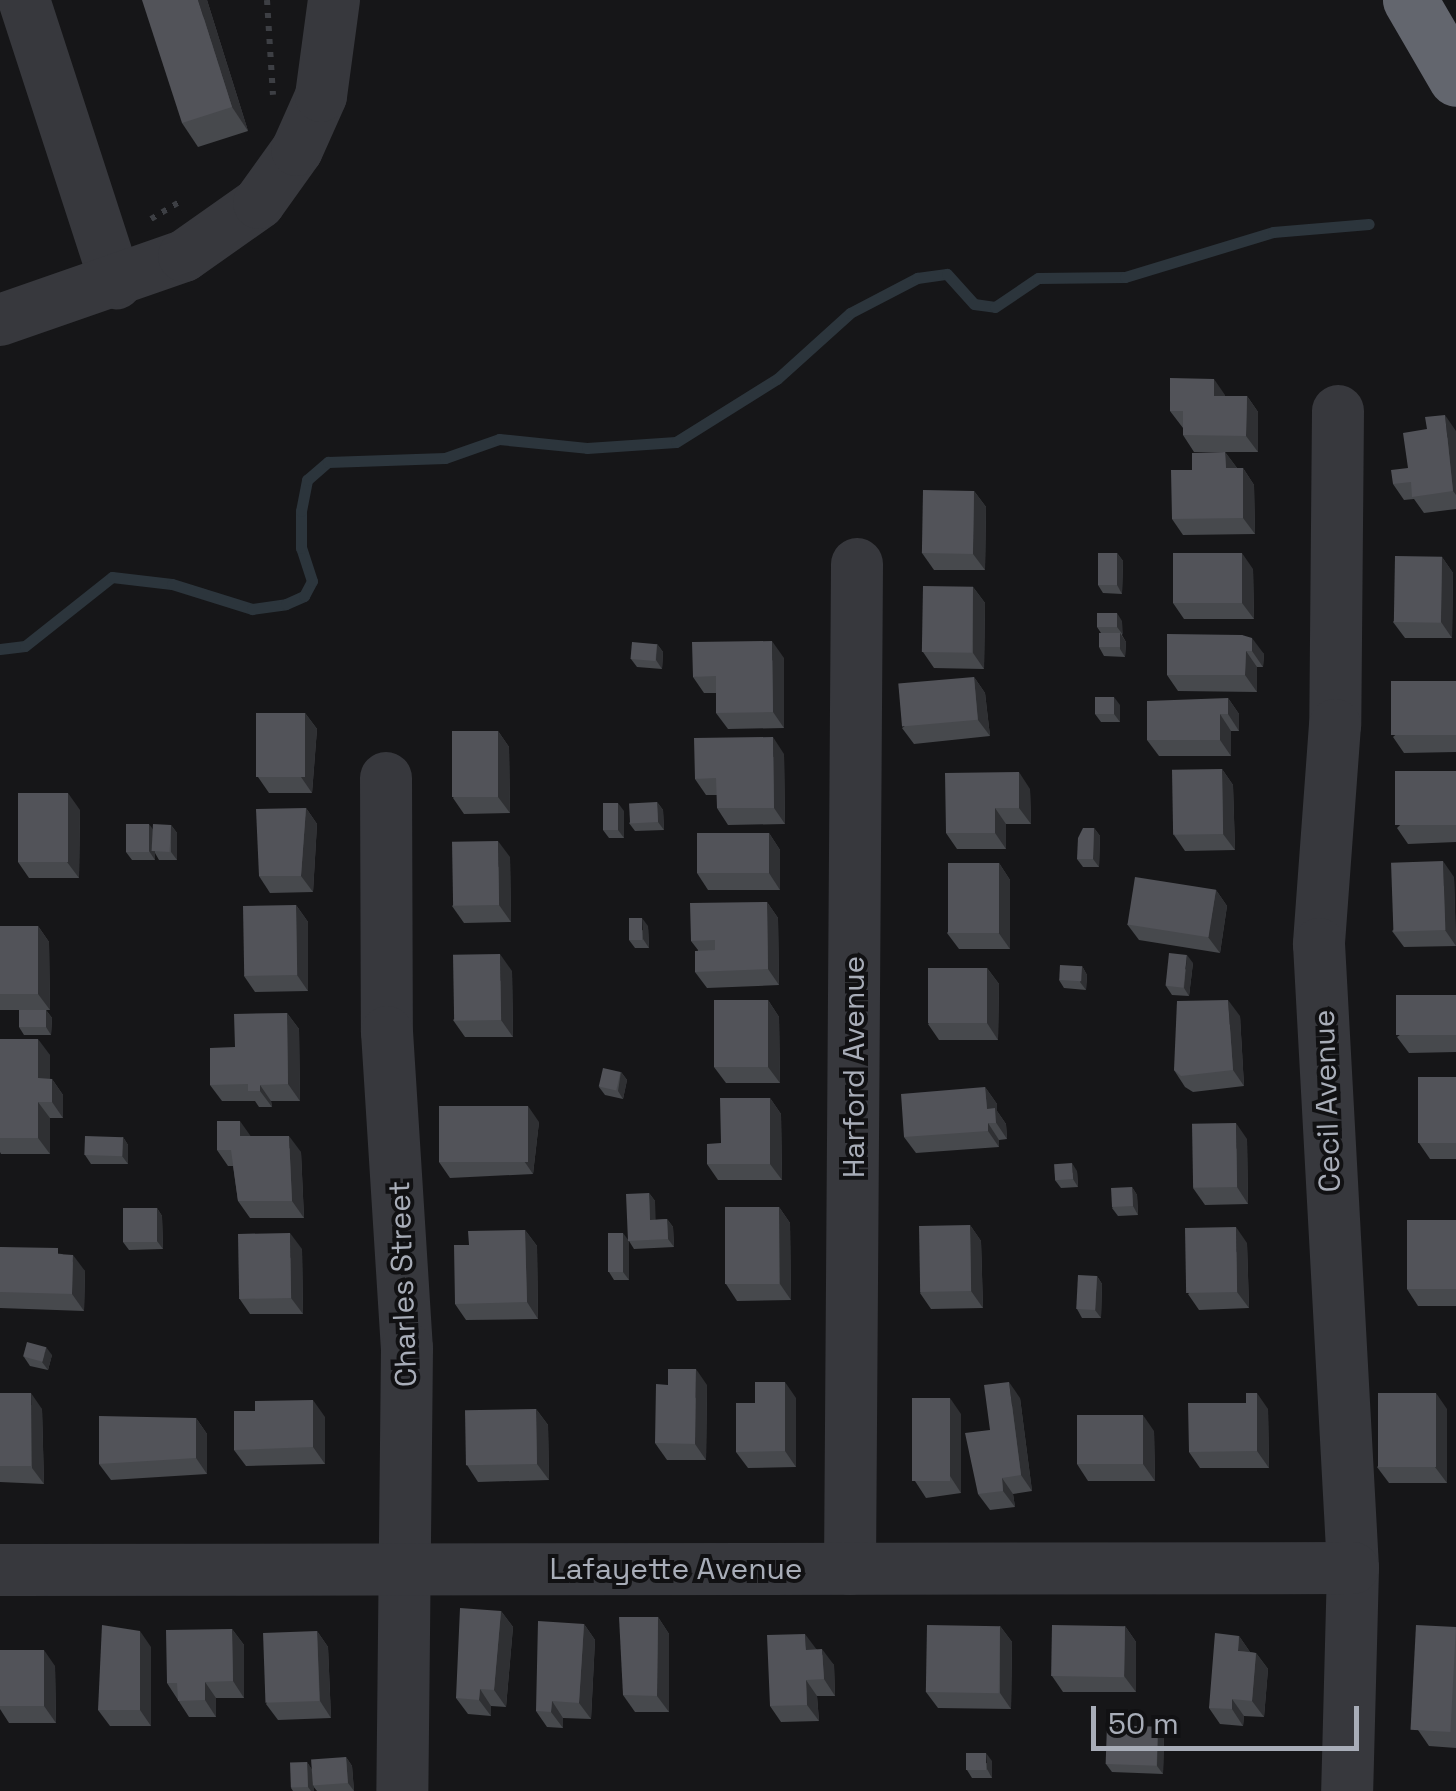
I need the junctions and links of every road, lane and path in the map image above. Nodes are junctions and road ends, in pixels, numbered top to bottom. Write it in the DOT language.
graph roads {
  1 [pos="24,0"];
  2 [pos="267,0"];
  3 [pos="334,0"];
  4 [pos="1410,0"];
  5 [pos="1456,79"];
  6 [pos="275,110"];
  7 [pos="192,194"];
  8 [pos="150,220"];
  9 [pos="116,282"];
  10 [pos="0,320"];
  11 [pos="1338,411"];
  12 [pos="857,564"];
  13 [pos="386,778"];
  14 [pos="1353,1568"];
  15 [pos="405,1569"];
  16 [pos="850,1569"];
  17 [pos="0,1570"];
  18 [pos="402,1791"];
  19 [pos="1347,1791"];
  1 -- 9 [label="street"];
  2 -- 6 [label="path"];
  3 -- 9 [label="street"];
  4 -- 5 [label="highway"];
  7 -- 8 [label="path"];
  9 -- 10 [label="street"];
  11 -- 14 [label="street, Cecil Avenue"];
  12 -- 16 [label="street, Harford Avenue"];
  13 -- 15 [label="street, Charles Street"];
  14 -- 16 [label="street, Lafayette Avenue"];
  14 -- 19 [label="street, Cecil Avenue"];
  15 -- 16 [label="street, Lafayette Avenue"];
  15 -- 17 [label="street, Lafayette Avenue"];
  15 -- 18 [label="street, Charles Street"];
}
